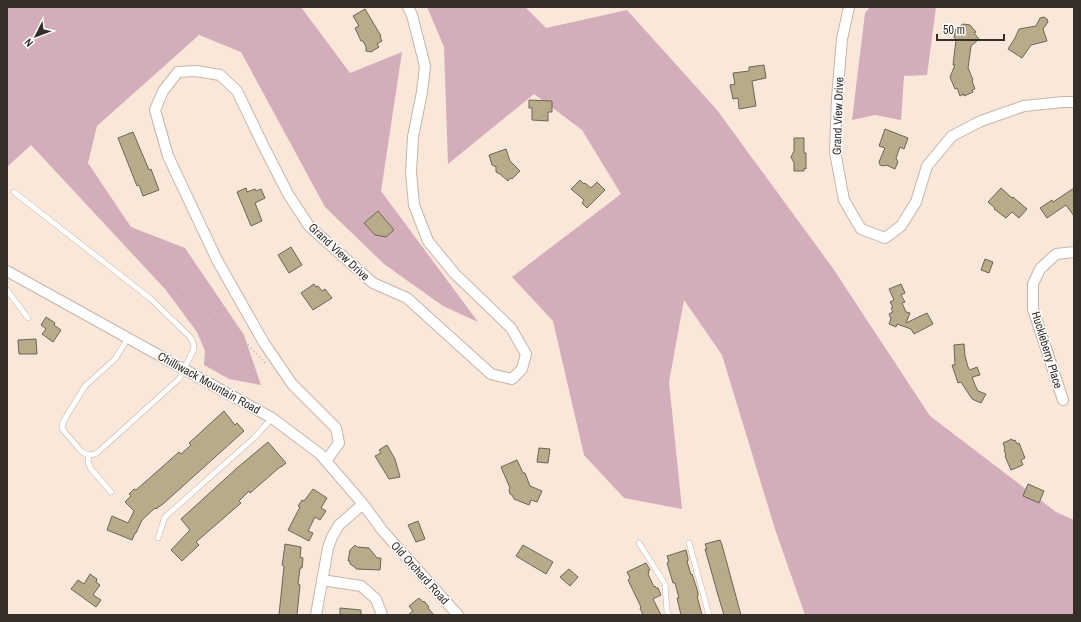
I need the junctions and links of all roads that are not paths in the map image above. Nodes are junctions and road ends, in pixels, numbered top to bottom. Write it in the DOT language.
graph roads {
  1 [pos="408,7"];
  2 [pos="849,7"];
  3 [pos="1074,102"];
  4 [pos="14,192"];
  5 [pos="1074,252"];
  6 [pos="7,271"];
  7 [pos="7,290"];
  8 [pos="28,318"];
  9 [pos="128,338"];
  10 [pos="184,369"];
  11 [pos="1063,400"];
  12 [pos="272,418"];
  13 [pos="89,455"];
  14 [pos="326,461"];
  15 [pos="111,492"];
  16 [pos="363,504"];
  17 [pos="382,530"];
  18 [pos="158,538"];
  19 [pos="639,543"];
  20 [pos="689,543"];
  21 [pos="322,580"];
  22 [pos="316,615"];
  23 [pos="382,615"];
  24 [pos="458,615"];
  25 [pos="669,615"];
  26 [pos="709,615"];
  1 -- 14 [label="street, Grand View Drive"];
  2 -- 3 [label="street, Grand View Drive"];
  4 -- 10 [label="lane"];
  5 -- 11 [label="street, Huckleberry Place"];
  6 -- 9 [label="street, Chilliwack Mountain Road"];
  7 -- 8 [label="lane"];
  9 -- 10 [label="street, Chilliwack Mountain Road"];
  9 -- 13 [label="lane"];
  10 -- 12 [label="street, Chilliwack Mountain Road"];
  10 -- 13 [label="lane"];
  12 -- 14 [label="street, Chilliwack Mountain Road"];
  12 -- 18 [label="lane"];
  13 -- 15 [label="lane"];
  14 -- 16 [label="street, Chilliwack Mountain Road"];
  16 -- 17 [label="street, Chilliwack Mountain Road"];
  16 -- 21 [label="street"];
  17 -- 24 [label="street, Old Orchard Road"];
  19 -- 25 [label="lane"];
  20 -- 26 [label="lane"];
  21 -- 22 [label="street"];
  21 -- 23 [label="street"];
}
